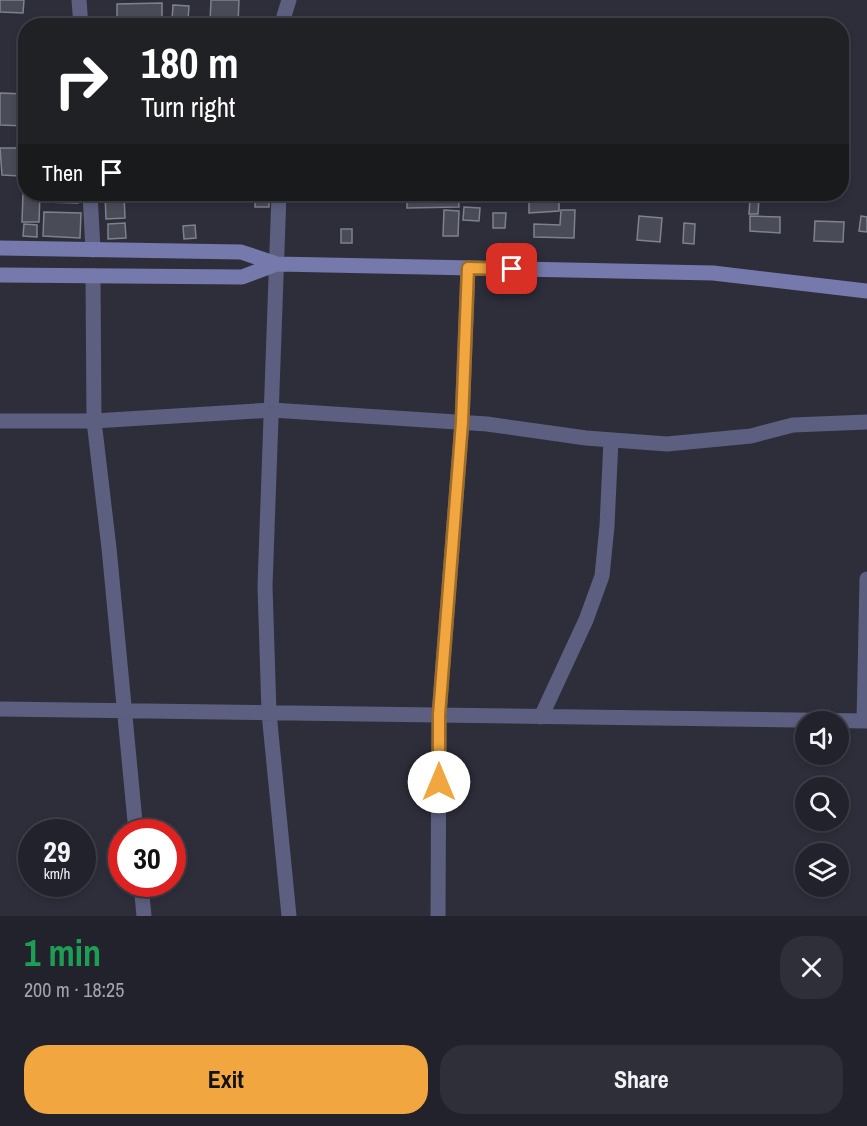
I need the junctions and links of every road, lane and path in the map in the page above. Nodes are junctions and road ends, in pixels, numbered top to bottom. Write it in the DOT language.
graph roads {
  1 [pos="79,0"];
  2 [pos="289,0"];
  3 [pos="80,18"];
  4 [pos="284,18"];
  5 [pos="90,201"];
  6 [pos="279,201"];
  7 [pos="0,249"];
  8 [pos="93,250"];
  9 [pos="277,264"];
  10 [pos="468,268"];
  11 [pos="0,275"];
  12 [pos="93,276"];
  13 [pos="867,291"];
  14 [pos="272,410"];
  15 [pos="0,421"];
  16 [pos="94,421"];
  17 [pos="462,422"];
  18 [pos="867,422"];
  19 [pos="612,440"];
  20 [pos="867,579"];
  21 [pos="0,709"];
  22 [pos="124,711"];
  23 [pos="269,713"];
  24 [pos="439,715"];
  25 [pos="541,717"];
  26 [pos="865,721"];
  27 [pos="135,819"];
  28 [pos="142,897"];
  29 [pos="144,916"];
  30 [pos="289,916"];
  31 [pos="438,916"];
  1 -- 3 [label="street"];
  2 -- 4 [label="street"];
  5 -- 8 [label="street"];
  6 -- 9 [label="street"];
  7 -- 8 [label="main road"];
  8 -- 9 [label="main road"];
  9 -- 10 [label="main road"];
  9 -- 12 [label="main road"];
  9 -- 14 [label="street"];
  10 -- 13 [label="main road"];
  10 -- 17 [label="street"];
  11 -- 12 [label="main road"];
  12 -- 16 [label="street"];
  14 -- 16 [label="street"];
  14 -- 17 [label="street"];
  14 -- 23 [label="street"];
  15 -- 16 [label="street"];
  16 -- 22 [label="street"];
  17 -- 19 [label="street"];
  17 -- 24 [label="street"];
  18 -- 19 [label="street"];
  19 -- 25 [label="street"];
  20 -- 26 [label="street"];
  21 -- 22 [label="street"];
  22 -- 23 [label="street"];
  22 -- 27 [label="street"];
  23 -- 24 [label="street"];
  23 -- 30 [label="street"];
  24 -- 25 [label="street"];
  24 -- 31 [label="street"];
  25 -- 26 [label="street"];
  28 -- 29 [label="street"];
}
